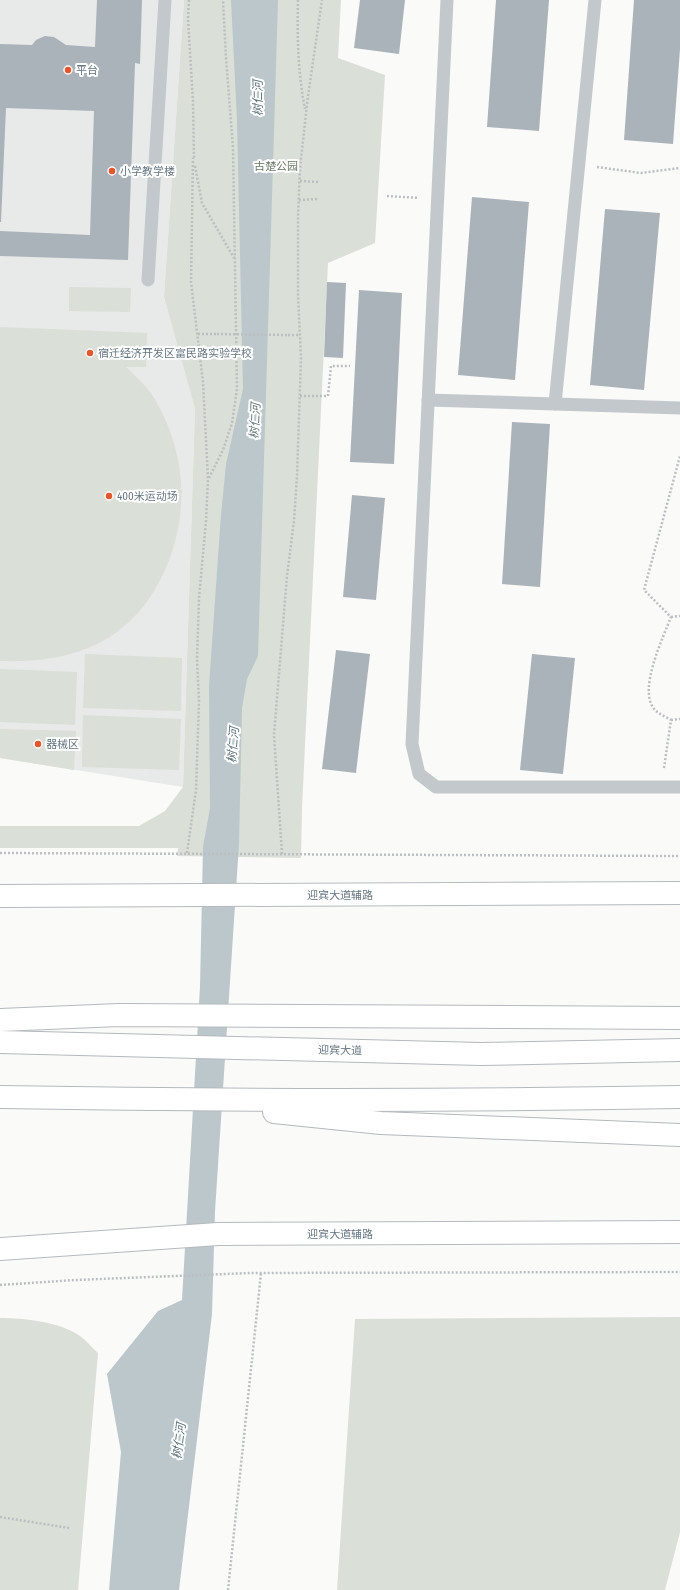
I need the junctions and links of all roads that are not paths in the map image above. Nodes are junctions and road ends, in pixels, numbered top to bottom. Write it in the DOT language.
graph roads {
  1 [pos="165,0"];
  2 [pos="446,0"];
  3 [pos="595,0"];
  4 [pos="148,280"];
  5 [pos="428,400"];
  6 [pos="555,404"];
  7 [pos="680,408"];
  8 [pos="680,787"];
  9 [pos="680,894"];
  10 [pos="0,896"];
  11 [pos="680,1018"];
  12 [pos="0,1020"];
  13 [pos="0,1042"];
  14 [pos="680,1050"];
  15 [pos="0,1097"];
  16 [pos="680,1097"];
  17 [pos="152,1100"];
  18 [pos="680,1135"];
  19 [pos="680,1232"];
  20 [pos="0,1249"];
  1 -- 4 [label="lane"];
  2 -- 5 [label="lane"];
  3 -- 6 [label="lane"];
  5 -- 6 [label="lane"];
  5 -- 8 [label="lane"];
  6 -- 7 [label="lane"];
  9 -- 10 [label="main road, 迎宾大道辅路"];
  11 -- 12 [label="main road"];
  13 -- 14 [label="main road, 迎宾大道"];
  15 -- 17 [label="main road"];
  16 -- 17 [label="main road"];
  17 -- 18 [label="main road"];
  19 -- 20 [label="main road, 迎宾大道辅路"];
}
